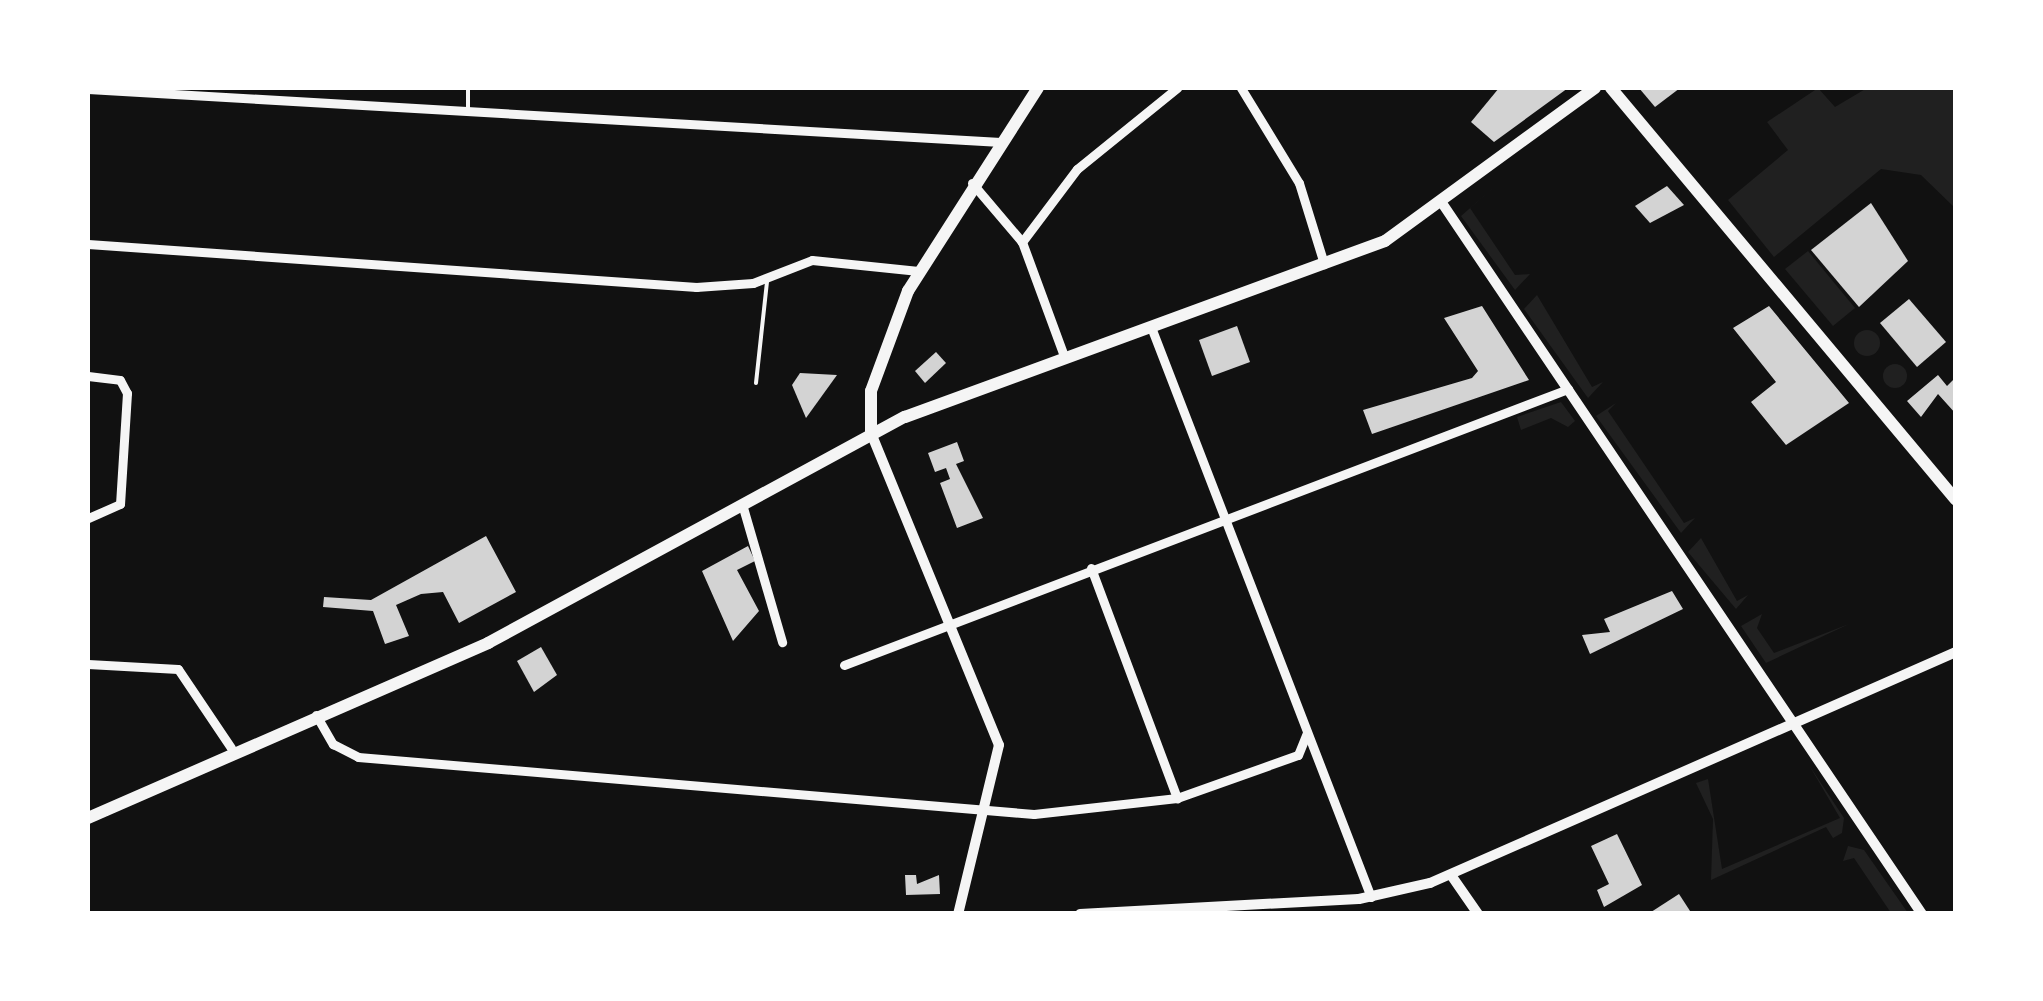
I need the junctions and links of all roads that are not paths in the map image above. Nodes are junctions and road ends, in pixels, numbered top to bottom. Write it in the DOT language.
graph roads {
  1 [pos="468,88"];
  2 [pos="1038,88"];
  3 [pos="1178,88"];
  4 [pos="1241,88"];
  5 [pos="1594,88"];
  6 [pos="1611,88"];
  7 [pos="88,89"];
  8 [pos="468,111"];
  9 [pos="1000,142"];
  10 [pos="972,183"];
  11 [pos="1442,203"];
  12 [pos="1022,242"];
  13 [pos="88,244"];
  14 [pos="1324,264"];
  15 [pos="918,271"];
  16 [pos="768,277"];
  17 [pos="1151,327"];
  18 [pos="1064,356"];
  19 [pos="88,376"];
  20 [pos="756,384"];
  21 [pos="1568,389"];
  22 [pos="871,433"];
  23 [pos="1955,499"];
  24 [pos="742,503"];
  25 [pos="1227,512"];
  26 [pos="88,518"];
  27 [pos="1091,568"];
  28 [pos="952,618"];
  29 [pos="782,642"];
  30 [pos="1956,652"];
  31 [pos="88,664"];
  32 [pos="844,664"];
  33 [pos="316,714"];
  34 [pos="1795,723"];
  35 [pos="1307,733"];
  36 [pos="231,748"];
  37 [pos="1177,798"];
  38 [pos="990,807"];
  39 [pos="88,818"];
  40 [pos="1451,876"];
  41 [pos="1371,897"];
  42 [pos="958,914"];
  43 [pos="1080,914"];
  44 [pos="1478,914"];
  45 [pos="1922,914"];
  1 -- 8 [label="lane"];
  2 -- 9 [label="main road"];
  3 -- 12 [label="street"];
  4 -- 14 [label="street"];
  5 -- 11 [label="main road"];
  6 -- 23 [label="main road"];
  7 -- 8 [label="street"];
  8 -- 9 [label="street"];
  9 -- 10 [label="main road"];
  10 -- 12 [label="street"];
  10 -- 15 [label="main road"];
  11 -- 14 [label="main road"];
  11 -- 21 [label="street"];
  12 -- 18 [label="street"];
  13 -- 16 [label="street"];
  14 -- 17 [label="main road"];
  15 -- 16 [label="street"];
  15 -- 22 [label="main road"];
  16 -- 20 [label="lane"];
  17 -- 18 [label="main road"];
  17 -- 25 [label="street"];
  18 -- 22 [label="main road"];
  19 -- 26 [label="street"];
  21 -- 25 [label="street"];
  21 -- 34 [label="street"];
  22 -- 24 [label="main road"];
  22 -- 28 [label="street"];
  24 -- 29 [label="street"];
  24 -- 33 [label="main road"];
  25 -- 27 [label="street"];
  25 -- 35 [label="street"];
  27 -- 28 [label="street"];
  27 -- 37 [label="street"];
  28 -- 32 [label="street"];
  28 -- 38 [label="street"];
  30 -- 34 [label="street"];
  31 -- 36 [label="street"];
  33 -- 36 [label="main road"];
  33 -- 38 [label="street"];
  34 -- 40 [label="street"];
  34 -- 45 [label="street"];
  35 -- 37 [label="street"];
  35 -- 41 [label="street"];
  36 -- 39 [label="main road"];
  37 -- 38 [label="street"];
  38 -- 42 [label="street"];
  40 -- 41 [label="street"];
  40 -- 44 [label="street"];
  41 -- 43 [label="street"];
}
